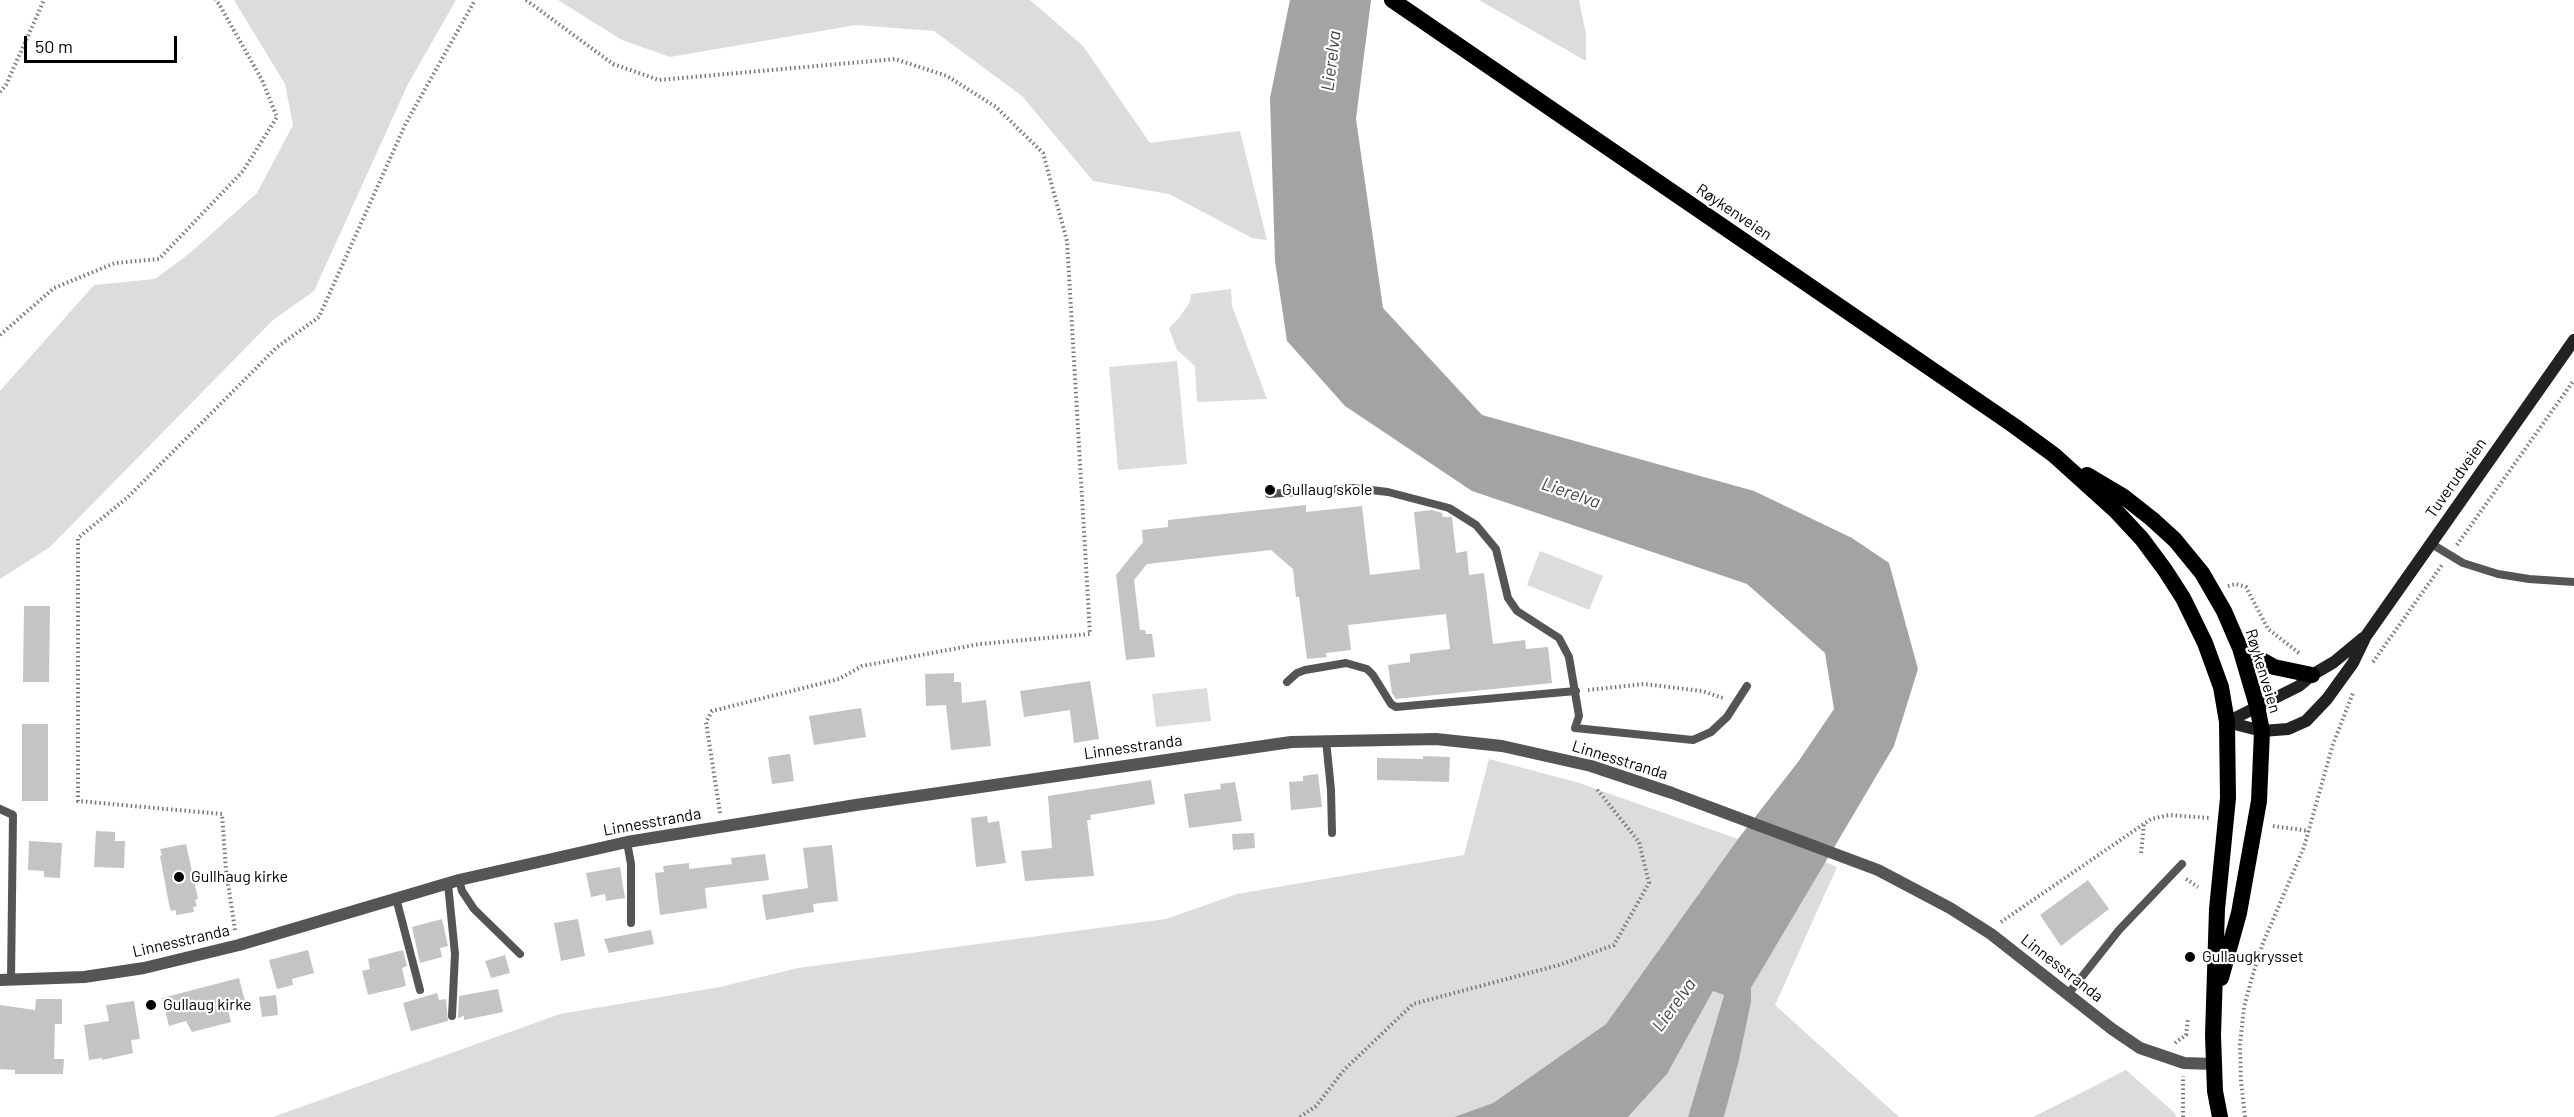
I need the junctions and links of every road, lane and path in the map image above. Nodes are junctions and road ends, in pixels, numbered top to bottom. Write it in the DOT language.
graph roads {
  1 [pos="44,0"];
  2 [pos="215,0"];
  3 [pos="475,0"];
  4 [pos="525,0"];
  5 [pos="1398,4"];
  6 [pos="0,92"];
  7 [pos="0,335"];
  8 [pos="2574,340"];
  9 [pos="2054,455"];
  10 [pos="1269,494"];
  11 [pos="2430,543"];
  12 [pos="2574,582"];
  13 [pos="2214,594"];
  14 [pos="2366,636"];
  15 [pos="2240,648"];
  16 [pos="2300,653"];
  17 [pos="2312,675"];
  18 [pos="1287,682"];
  19 [pos="1747,686"];
  20 [pos="1576,691"];
  21 [pos="1737,703"];
  22 [pos="2257,706"];
  23 [pos="2346,707"];
  24 [pos="2227,722"];
  25 [pos="2262,731"];
  26 [pos="1326,740"];
  27 [pos="1596,788"];
  28 [pos="0,809"];
  29 [pos="2214,819"];
  30 [pos="2144,823"];
  31 [pos="2269,826"];
  32 [pos="722,827"];
  33 [pos="2309,831"];
  34 [pos="1332,832"];
  35 [pos="627,842"];
  36 [pos="2141,853"];
  37 [pos="2182,864"];
  38 [pos="454,882"];
  39 [pos="396,898"];
  40 [pos="631,923"];
  41 [pos="1998,924"];
  42 [pos="239,945"];
  43 [pos="520,954"];
  44 [pos="5,980"];
  45 [pos="420,990"];
  46 [pos="2069,993"];
  47 [pos="2214,1008"];
  48 [pos="452,1016"];
  49 [pos="2188,1019"];
  50 [pos="2169,1059"];
  51 [pos="2184,1063"];
  52 [pos="2213,1064"];
  53 [pos="1300,1117"];
  54 [pos="2183,1117"];
  55 [pos="2220,1117"];
  56 [pos="2245,1117"];
  1 -- 6 [label="path"];
  2 -- 7 [label="path"];
  3 -- 42 [label="path"];
  4 -- 32 [label="path"];
  5 -- 9 [label="highway, Røykenveien"];
  8 -- 11 [label="main road, Tuverudveien"];
  9 -- 13 [label="highway, Røykenveien"];
  9 -- 24 [label="highway, Røykenveien"];
  10 -- 20 [label="lane"];
  11 -- 12 [label="lane"];
  11 -- 14 [label="main road, Tuverudveien"];
  13 -- 15 [label="highway, Røykenveien"];
  13 -- 16 [label="path"];
  14 -- 17 [label="main road, Tuverudveien"];
  14 -- 25 [label="main road, Tuverudveien"];
  15 -- 17 [label="highway"];
  15 -- 22 [label="highway, Røykenveien"];
  17 -- 22 [label="main road, Tuverudveien"];
  18 -- 20 [label="lane"];
  19 -- 21 [label="lane"];
  20 -- 21 [label="path"];
  20 -- 21 [label="lane"];
  22 -- 24 [label="main road, Tuverudveien"];
  22 -- 25 [label="highway, Røykenveien"];
  23 -- 33 [label="path"];
  24 -- 25 [label="main road, Tuverudveien"];
  24 -- 47 [label="highway, Røykenveien"];
  25 -- 47 [label="highway, Røykenveien"];
  26 -- 32 [label="street, Linnesstranda"];
  26 -- 34 [label="lane"];
  26 -- 46 [label="street, Linnesstranda"];
  27 -- 53 [label="path"];
  28 -- 44 [label="lane"];
  29 -- 30 [label="path"];
  30 -- 36 [label="path"];
  30 -- 41 [label="path"];
  31 -- 33 [label="path"];
  32 -- 35 [label="street, Linnesstranda"];
  33 -- 56 [label="path"];
  35 -- 38 [label="street, Linnesstranda"];
  35 -- 40 [label="lane"];
  37 -- 46 [label="lane"];
  38 -- 39 [label="street, Linnesstranda"];
  38 -- 43 [label="lane"];
  38 -- 48 [label="lane"];
  39 -- 42 [label="street, Linnesstranda"];
  39 -- 45 [label="lane"];
  42 -- 44 [label="street, Linnesstranda"];
  46 -- 50 [label="street, Linnesstranda"];
  47 -- 52 [label="highway, Røykenveien"];
  49 -- 50 [label="path"];
  50 -- 51 [label="street, Linnesstranda"];
  51 -- 52 [label="street, Linnesstranda"];
  51 -- 54 [label="path"];
  52 -- 55 [label="highway, Røykenveien"];
}
